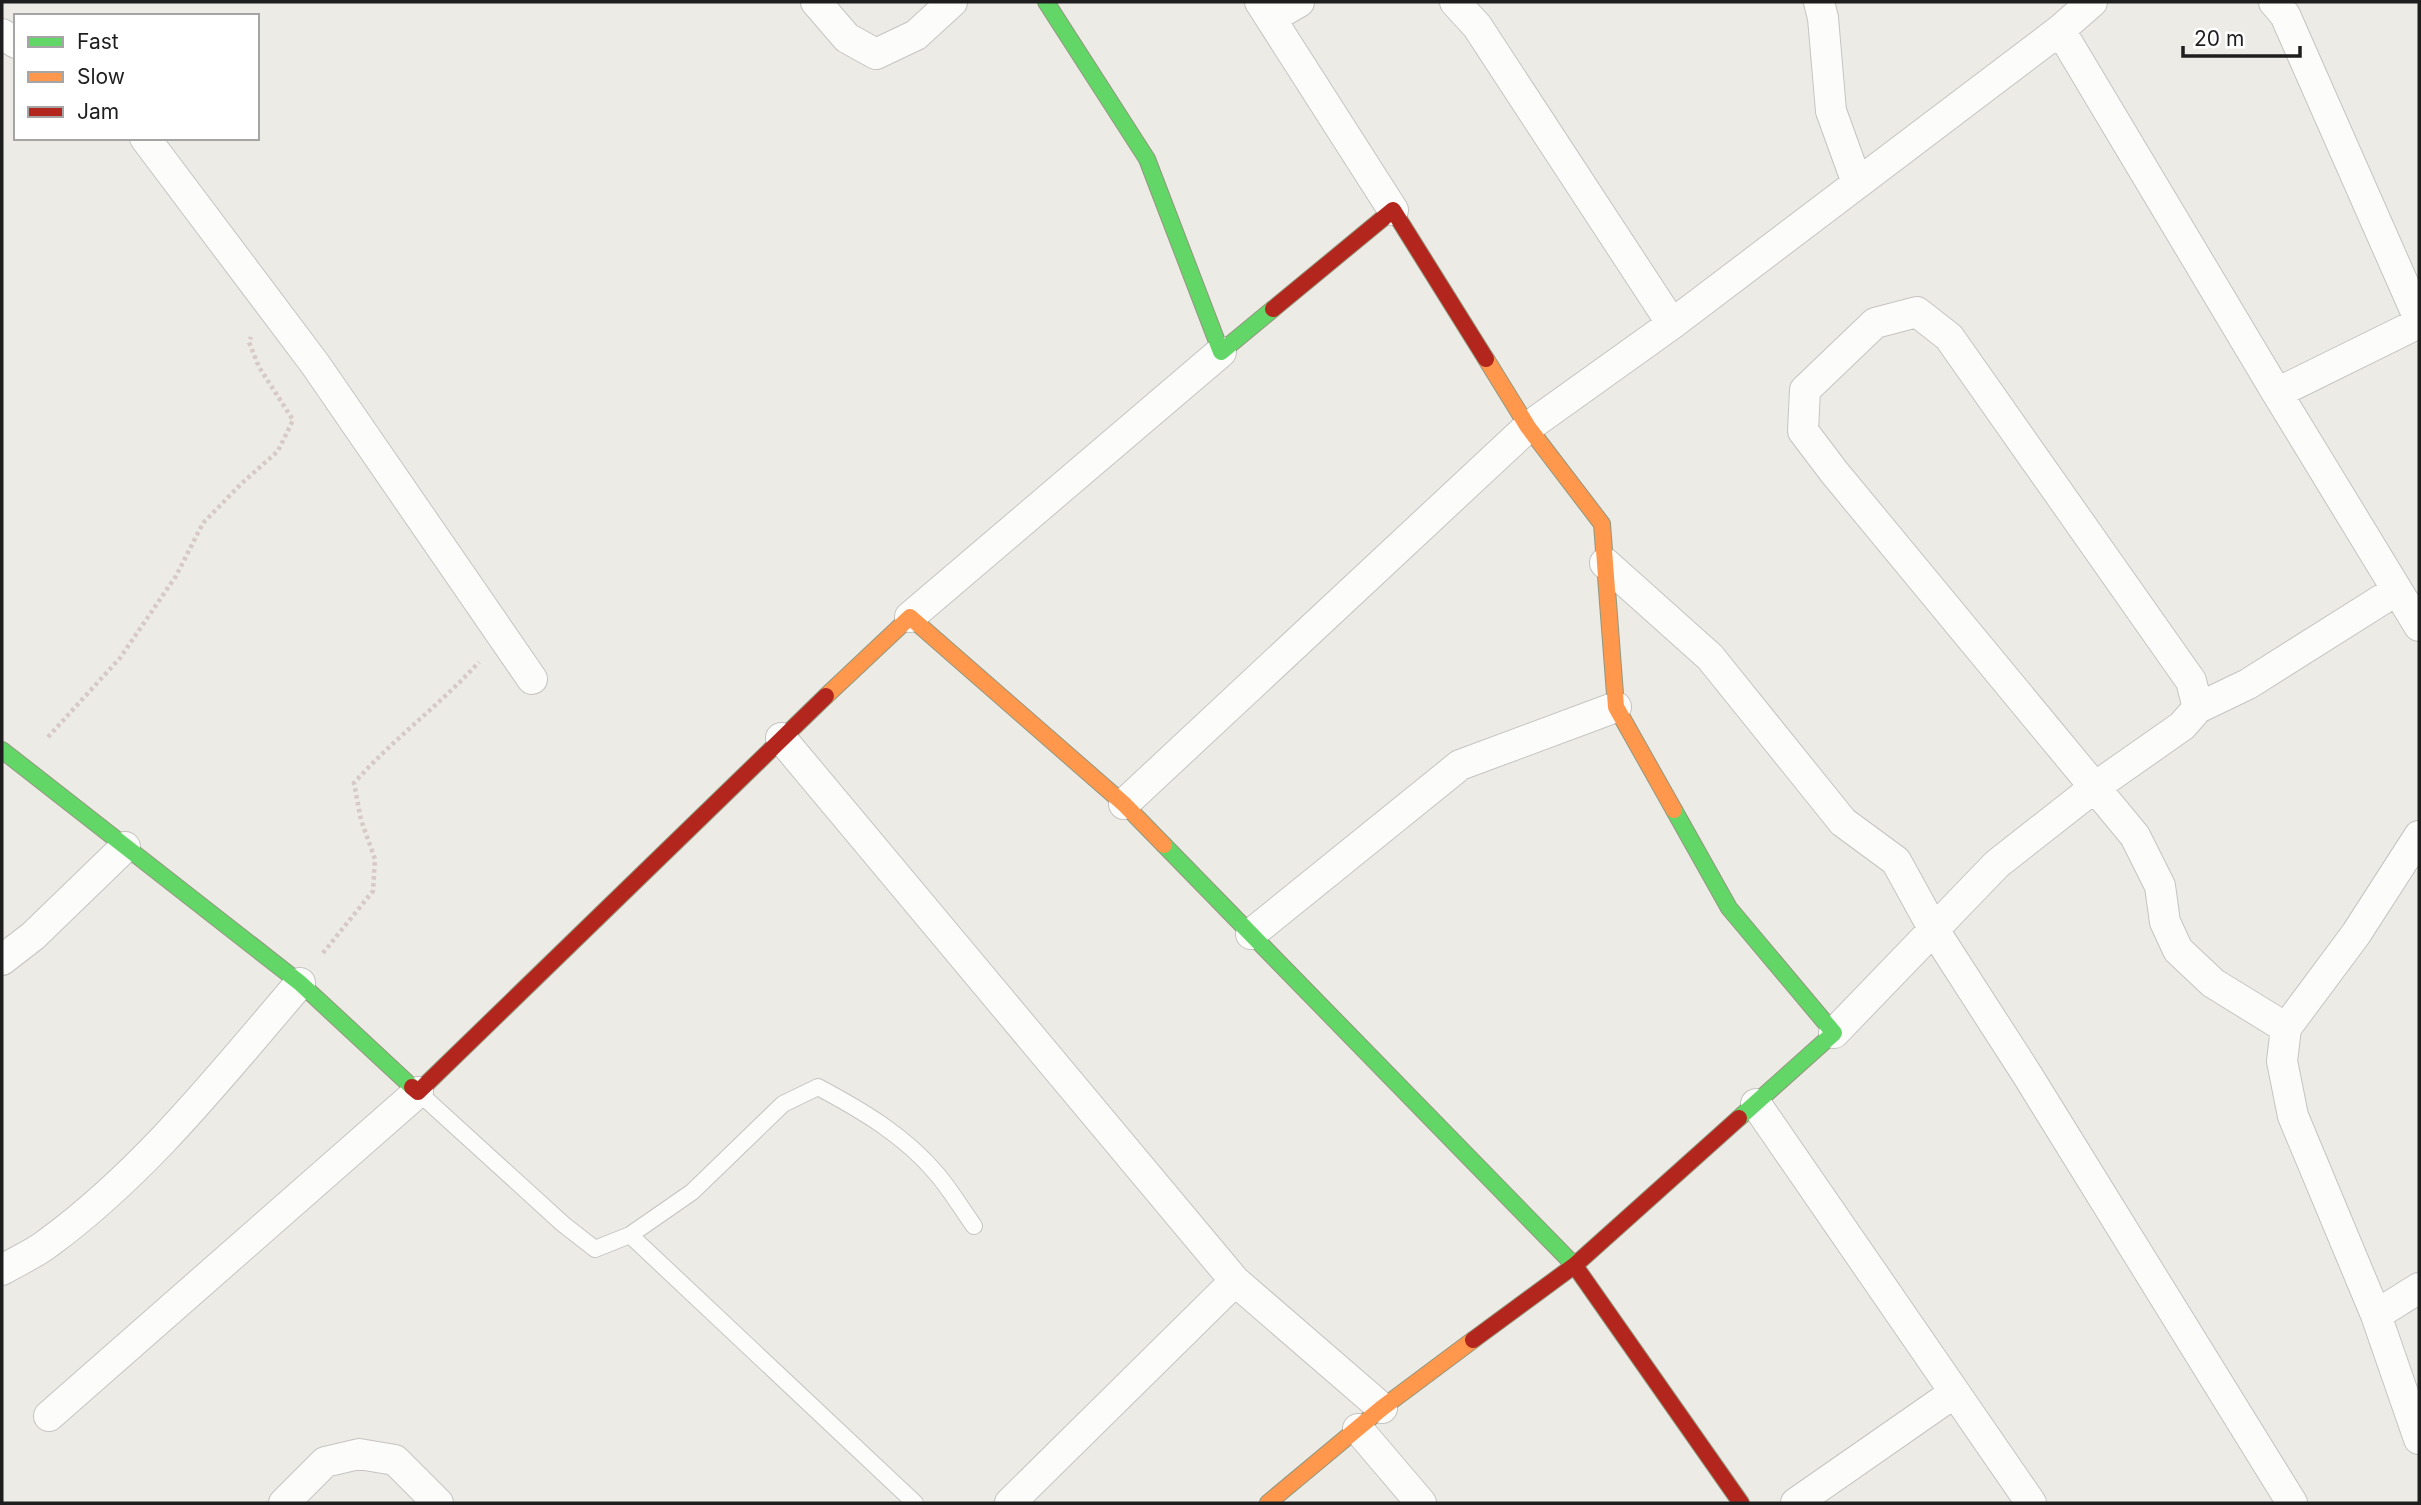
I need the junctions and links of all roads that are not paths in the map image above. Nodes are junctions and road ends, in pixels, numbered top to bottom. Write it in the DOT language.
graph roads {
  1 [pos="816,2"];
  2 [pos="952,2"];
  3 [pos="1046,2"];
  4 [pos="1299,2"];
  5 [pos="1455,2"];
  6 [pos="1819,2"];
  7 [pos="2092,2"];
  8 [pos="2274,2"];
  9 [pos="1265,10"];
  10 [pos="2060,30"];
  11 [pos="146,140"];
  12 [pos="1857,183"];
  13 [pos="1393,210"];
  14 [pos="2419,321"];
  15 [pos="1672,324"];
  16 [pos="1221,352"];
  17 [pos="2277,393"];
  18 [pos="1528,427"];
  19 [pos="1605,563"];
  20 [pos="2397,590"];
  21 [pos="911,617"];
  22 [pos="2419,626"];
  23 [pos="533,679"];
  24 [pos="1616,707"];
  25 [pos="2198,708"];
  26 [pos="781,738"];
  27 [pos="2,750"];
  28 [pos="2095,787"];
  29 [pos="1124,804"];
  30 [pos="2419,836"];
  31 [pos="125,847"];
  32 [pos="1934,930"];
  33 [pos="1251,934"];
  34 [pos="2,960"];
  35 [pos="300,983"];
  36 [pos="2286,1028"];
  37 [pos="1834,1033"];
  38 [pos="418,1092"];
  39 [pos="1756,1104"];
  40 [pos="974,1226"];
  41 [pos="630,1235"];
  42 [pos="1575,1265"];
  43 [pos="2,1270"];
  44 [pos="1235,1281"];
  45 [pos="2419,1289"];
  46 [pos="2376,1315"];
  47 [pos="1954,1393"];
  48 [pos="1382,1408"];
  49 [pos="49,1416"];
  50 [pos="1357,1429"];
  51 [pos="2419,1439"];
  52 [pos="284,1503"];
  53 [pos="438,1503"];
  54 [pos="915,1503"];
  55 [pos="1010,1503"];
  56 [pos="1268,1503"];
  57 [pos="1421,1503"];
  58 [pos="1741,1503"];
  59 [pos="1796,1503"];
  60 [pos="2031,1503"];
  61 [pos="2292,1503"];
  1 -- 2 [label="street"];
  3 -- 16 [label="street"];
  4 -- 9 [label="street"];
  5 -- 15 [label="street"];
  6 -- 12 [label="street"];
  7 -- 10 [label="street"];
  8 -- 14 [label="street"];
  9 -- 13 [label="street"];
  10 -- 12 [label="street"];
  10 -- 17 [label="street"];
  11 -- 23 [label="street"];
  12 -- 15 [label="street"];
  13 -- 16 [label="street"];
  13 -- 18 [label="street"];
  14 -- 17 [label="street"];
  15 -- 18 [label="street"];
  16 -- 21 [label="street"];
  17 -- 20 [label="street"];
  18 -- 19 [label="street"];
  18 -- 29 [label="street"];
  19 -- 24 [label="street"];
  19 -- 32 [label="street"];
  20 -- 22 [label="street"];
  20 -- 25 [label="street"];
  21 -- 26 [label="street"];
  21 -- 29 [label="street"];
  24 -- 33 [label="street"];
  24 -- 37 [label="street"];
  25 -- 28 [label="street"];
  25 -- 28 [label="street"];
  26 -- 38 [label="street"];
  26 -- 44 [label="street"];
  27 -- 31 [label="street"];
  28 -- 32 [label="street"];
  28 -- 36 [label="street"];
  29 -- 33 [label="street"];
  30 -- 36 [label="street"];
  31 -- 34 [label="street"];
  31 -- 35 [label="street"];
  32 -- 37 [label="street"];
  32 -- 61 [label="street"];
  33 -- 42 [label="street"];
  35 -- 38 [label="street"];
  35 -- 43 [label="street"];
  36 -- 46 [label="street"];
  37 -- 39 [label="street"];
  38 -- 41 [label="lane"];
  38 -- 49 [label="street"];
  39 -- 42 [label="street"];
  39 -- 47 [label="street"];
  40 -- 41 [label="lane"];
  41 -- 54 [label="lane"];
  42 -- 48 [label="street"];
  42 -- 58 [label="street"];
  44 -- 48 [label="street"];
  44 -- 55 [label="street"];
  45 -- 46 [label="street"];
  46 -- 51 [label="street"];
  47 -- 59 [label="street"];
  47 -- 60 [label="street"];
  48 -- 50 [label="street"];
  50 -- 56 [label="street"];
  50 -- 57 [label="street"];
  52 -- 53 [label="street"];
}
